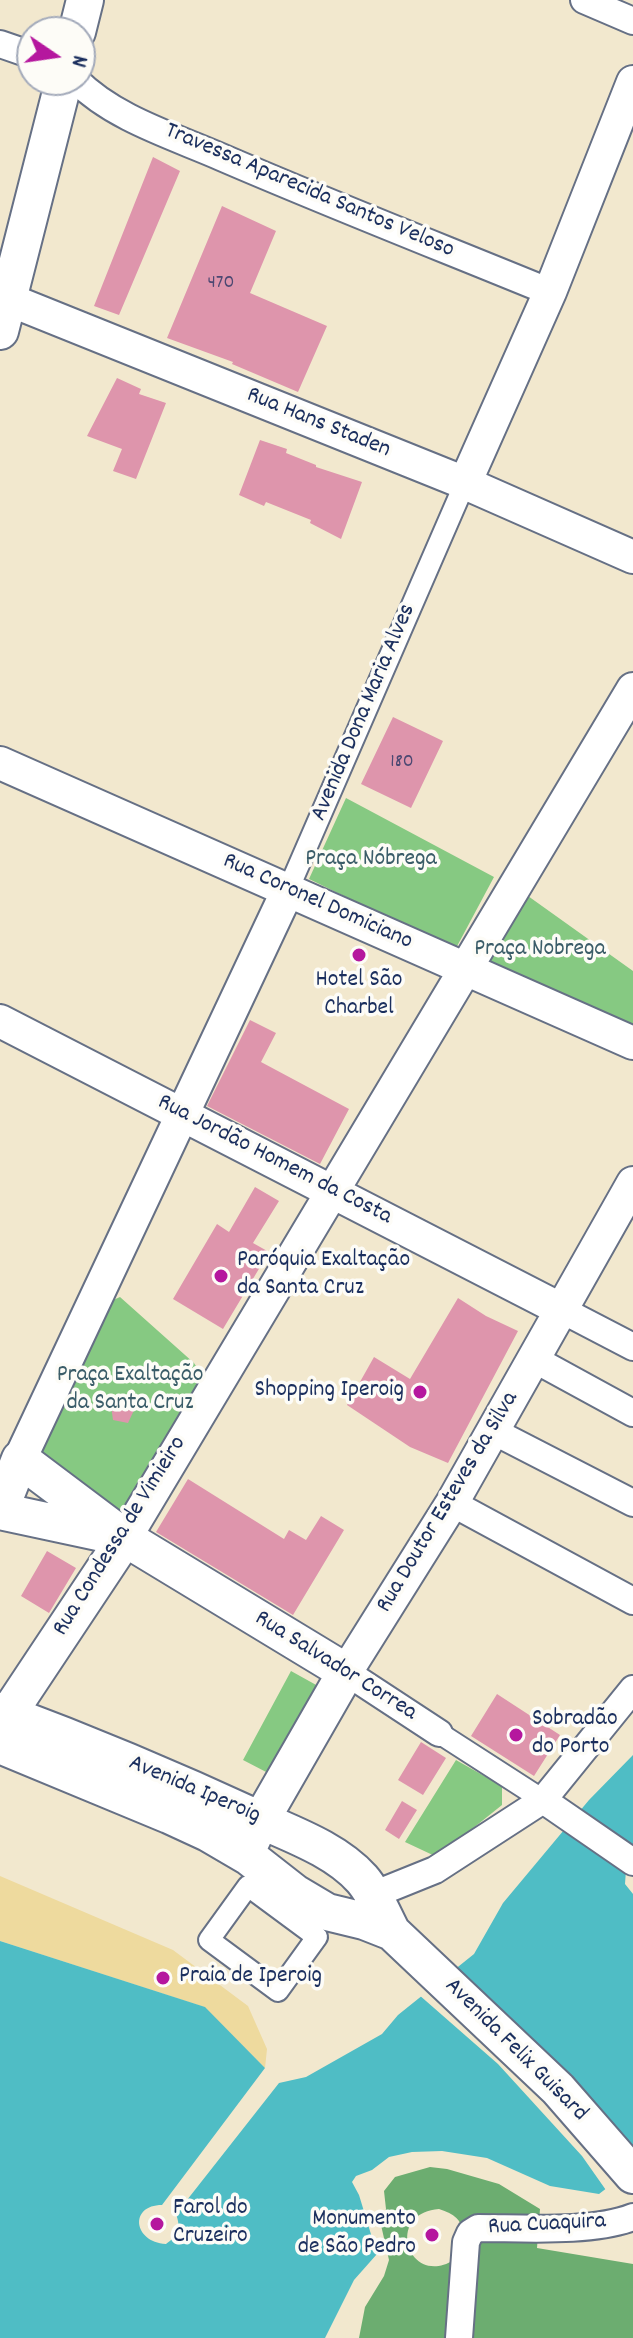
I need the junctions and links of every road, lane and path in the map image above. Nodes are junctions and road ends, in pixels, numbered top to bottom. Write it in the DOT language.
graph roads {
  1 [pos="584,0"];
  2 [pos="633,21"];
  3 [pos="633,82"];
  4 [pos="60,96"];
  5 [pos="94,96"];
  6 [pos="550,292"];
  7 [pos="3,309"];
  8 [pos="465,483"];
  9 [pos="633,557"];
  10 [pos="633,689"];
  11 [pos="0,763"];
  12 [pos="288,890"];
  13 [pos="465,969"];
  14 [pos="0,1021"];
  15 [pos="633,1043"];
  16 [pos="183,1114"];
  17 [pos="633,1183"];
  18 [pos="333,1191"];
  19 [pos="562,1310"];
  20 [pos="633,1347"];
  21 [pos="534,1359"];
  22 [pos="633,1413"];
  23 [pos="493,1431"];
  24 [pos="20,1459"];
  25 [pos="452,1503"];
  26 [pos="633,1503"];
  27 [pos="0,1510"];
  28 [pos="125,1538"];
  29 [pos="633,1601"];
  30 [pos="346,1672"];
  31 [pos="633,1689"];
  32 [pos="2,1727"];
  33 [pos="439,1733"];
  34 [pos="548,1804"];
  35 [pos="261,1820"];
  36 [pos="249,1857"];
  37 [pos="338,1858"];
  38 [pos="633,1862"];
  39 [pos="385,1890"];
  40 [pos="295,1893"];
  41 [pos="322,1925"];
  42 [pos="402,1941"];
  43 [pos="633,2175"];
  44 [pos="633,2217"];
  45 [pos="459,2338"];
  1 -- 2 [label="street"];
  3 -- 6 [label="street, Avenida Dona Maria Alves"];
  4 -- 7 [label="main road"];
  5 -- 6 [label="street, Travessa Aparecida Santos Veloso"];
  6 -- 8 [label="street, Avenida Dona Maria Alves"];
  7 -- 8 [label="street, Rua Hans Staden"];
  8 -- 9 [label="street, Rua Hans Staden"];
  8 -- 12 [label="street, Avenida Dona Maria Alves"];
  10 -- 13 [label="street, Rua Condessa de Vimieiro"];
  11 -- 12 [label="street, Rua Coronel Domiciano"];
  12 -- 13 [label="street, Rua Coronel Domiciano"];
  12 -- 16 [label="street, Avenida Dona Maria Alves"];
  13 -- 15 [label="street, Rua Coronel Domiciano"];
  13 -- 18 [label="street, Rua Condessa de Vimieiro"];
  14 -- 16 [label="street, Rua Jordão Homem da Costa"];
  16 -- 18 [label="street, Rua Jordão Homem da Costa"];
  16 -- 24 [label="street, Avenida Dona Maria Alves"];
  17 -- 19 [label="street, Rua Doutor Esteves da Silva"];
  18 -- 19 [label="street, Rua Jordão Homem da Costa"];
  18 -- 28 [label="street, Rua Condessa de Vimieiro"];
  19 -- 20 [label="street, Rua Jordão Homem da Costa"];
  19 -- 21 [label="street, Rua Doutor Esteves da Silva"];
  21 -- 22 [label="street"];
  21 -- 23 [label="street, Rua Doutor Esteves da Silva"];
  23 -- 25 [label="street, Rua Doutor Esteves da Silva"];
  23 -- 26 [label="street"];
  24 -- 27 [label="main road, Avenida Dona Maria Alves"];
  24 -- 28 [label="main road, Rua Salvador Correa"];
  25 -- 29 [label="street"];
  25 -- 30 [label="street, Rua Doutor Esteves da Silva"];
  27 -- 28 [label="main road, Rua Salvador Correa"];
  28 -- 30 [label="main road, Rua Salvador Correa"];
  28 -- 32 [label="main road, Rua Condessa de Vimieiro"];
  30 -- 33 [label="street, Rua Salvador Correa"];
  30 -- 35 [label="main road, Rua Doutor Esteves da Silva"];
  31 -- 34 [label="street"];
  32 -- 35 [label="main road, Avenida Iperoig"];
  32 -- 36 [label="main road, Avenida Iperoig"];
  33 -- 34 [label="street, Rua Salvador Correa"];
  34 -- 38 [label="street"];
  34 -- 39 [label="street"];
  35 -- 36 [label="main road, Rua Doutor Esteves da Silva"];
  35 -- 37 [label="main road, Avenida Iperoig"];
  36 -- 40 [label="main road, Avenida Iperoig"];
  37 -- 39 [label="main road, Avenida Iperoig"];
  37 -- 40 [label="main road"];
  39 -- 41 [label="main road"];
  39 -- 42 [label="main road, Avenida Felix Guisard"];
  40 -- 41 [label="main road, Avenida Iperoig"];
  41 -- 41 [label="street"];
  41 -- 42 [label="main road, Avenida Felix Guisard"];
  42 -- 43 [label="main road, Avenida Felix Guisard"];
  44 -- 45 [label="street, Rua Cuaquira"];
}
